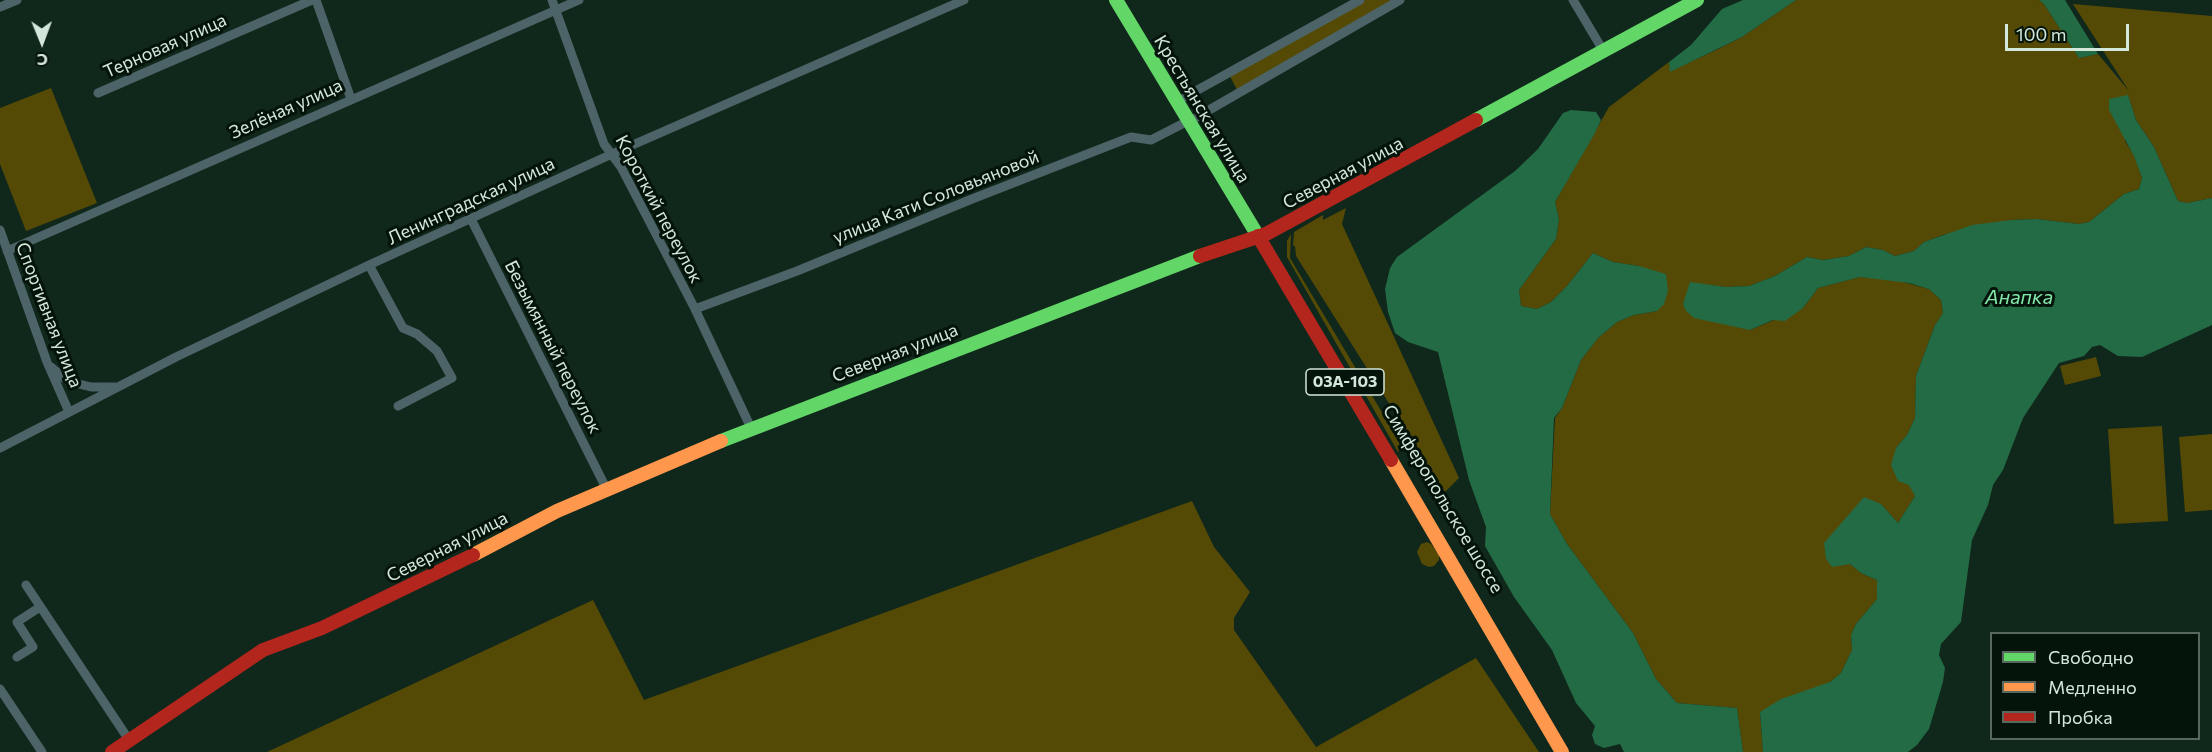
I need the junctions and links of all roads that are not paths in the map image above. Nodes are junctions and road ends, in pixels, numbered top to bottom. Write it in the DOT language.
graph roads {
  1 [pos="17,0"];
  2 [pos="314,0"];
  3 [pos="552,0"];
  4 [pos="579,0"];
  5 [pos="964,0"];
  6 [pos="1116,0"];
  7 [pos="1127,0"];
  8 [pos="1360,0"];
  9 [pos="1400,0"];
  10 [pos="1573,0"];
  11 [pos="1697,0"];
  12 [pos="1677,5"];
  13 [pos="0,7"];
  14 [pos="555,10"];
  15 [pos="1604,52"];
  16 [pos="98,93"];
  17 [pos="1185,97"];
  18 [pos="351,99"];
  19 [pos="1192,119"];
  20 [pos="612,154"];
  21 [pos="471,219"];
  22 [pos="0,230"];
  23 [pos="1262,235"];
  24 [pos="7,250"];
  25 [pos="369,265"];
  26 [pos="695,309"];
  27 [pos="47,362"];
  28 [pos="80,385"];
  29 [pos="117,387"];
  30 [pos="84,405"];
  31 [pos="398,406"];
  32 [pos="69,412"];
  33 [pos="751,428"];
  34 [pos="0,448"];
  35 [pos="607,490"];
  36 [pos="1453,559"];
  37 [pos="26,585"];
  38 [pos="40,607"];
  39 [pos="17,657"];
  40 [pos="0,689"];
  41 [pos="129,740"];
  42 [pos="40,751"];
  43 [pos="112,752"];
  44 [pos="1562,752"];
  45 [pos="1570,752"];
  1 -- 13 [label="street"];
  2 -- 16 [label="street, Терновая улица"];
  2 -- 18 [label="street"];
  3 -- 14 [label="street, Короткий переулок"];
  4 -- 14 [label="street, Зелёная улица"];
  5 -- 20 [label="street, Ленинградская улица"];
  6 -- 19 [label="street, Крестьянская улица / 03А-103"];
  7 -- 17 [label="street, Крестьянская улица / 03А-103"];
  8 -- 17 [label="street"];
  9 -- 19 [label="street, улица Кати Соловьяновой"];
  10 -- 15 [label="street"];
  11 -- 12 [label="street, Северная улица"];
  12 -- 15 [label="street, Северная улица"];
  14 -- 18 [label="street, Зелёная улица"];
  14 -- 20 [label="street, Короткий переулок"];
  15 -- 23 [label="street, Северная улица"];
  17 -- 19 [label="street, Крестьянская улица / 03А-103"];
  18 -- 24 [label="street, Зелёная улица"];
  19 -- 23 [label="street, Крестьянская улица / 03А-103"];
  19 -- 26 [label="street, улица Кати Соловьяновой"];
  20 -- 21 [label="street, Ленинградская улица"];
  20 -- 26 [label="street, Короткий переулок"];
  21 -- 25 [label="street, Ленинградская улица"];
  21 -- 35 [label="street, Безымянный переулок"];
  22 -- 24 [label="street, Спортивная улица"];
  23 -- 33 [label="street, Северная улица"];
  23 -- 36 [label="street, Симферопольское шоссе / 03А-103"];
  24 -- 27 [label="street, Спортивная улица"];
  25 -- 29 [label="street, Ленинградская улица"];
  25 -- 31 [label="street"];
  26 -- 33 [label="street, Короткий переулок"];
  27 -- 28 [label="street"];
  27 -- 32 [label="street, Спортивная улица"];
  28 -- 29 [label="street"];
  28 -- 30 [label="street"];
  29 -- 30 [label="street, Ленинградская улица"];
  30 -- 32 [label="street, Ленинградская улица"];
  32 -- 34 [label="street, Ленинградская улица"];
  33 -- 35 [label="street, Северная улица"];
  35 -- 41 [label="street, Северная улица"];
  36 -- 44 [label="street, Симферопольское шоссе / 03А-103"];
  36 -- 45 [label="street, Симферопольское шоссе / 03А-103"];
  37 -- 38 [label="street"];
  38 -- 39 [label="street"];
  38 -- 41 [label="street"];
  40 -- 42 [label="street"];
  41 -- 43 [label="street, Северная улица"];
}
